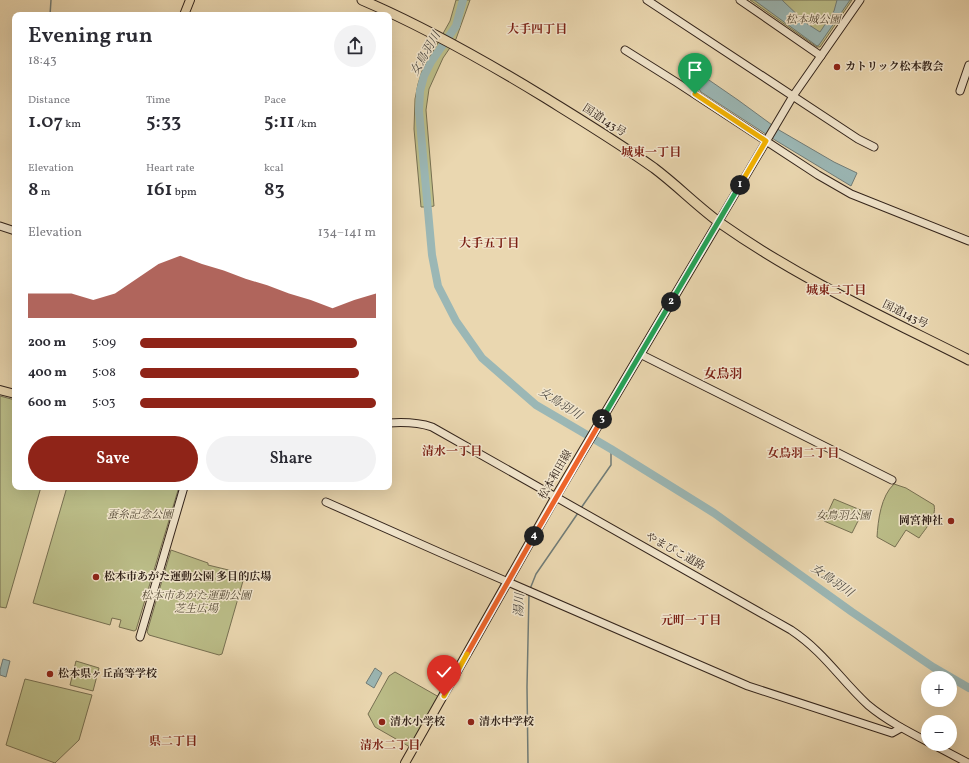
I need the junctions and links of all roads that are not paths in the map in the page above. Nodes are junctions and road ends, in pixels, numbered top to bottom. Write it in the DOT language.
graph roads {
  1 [pos="184,0"];
  2 [pos="190,0"];
  3 [pos="362,0"];
  4 [pos="647,0"];
  5 [pos="740,0"];
  6 [pos="860,0"];
  7 [pos="180,12"];
  8 [pos="185,12"];
  9 [pos="390,12"];
  10 [pos="392,13"];
  11 [pos="625,50"];
  12 [pos="821,56"];
  13 [pos="969,65"];
  14 [pos="960,91"];
  15 [pos="793,96"];
  16 [pos="767,139"];
  17 [pos="874,147"];
  18 [pos="719,222"];
  19 [pos="0,226"];
  20 [pos="12,230"];
  21 [pos="969,241"];
  22 [pos="640,354"];
  23 [pos="969,360"];
  24 [pos="0,390"];
  25 [pos="12,393"];
  26 [pos="392,423"];
  27 [pos="892,480"];
  28 [pos="183,490"];
  29 [pos="555,498"];
  30 [pos="326,502"];
  31 [pos="508,582"];
  32 [pos="140,637"];
  33 [pos="901,728"];
  34 [pos="921,738"];
  35 [pos="945,751"];
  36 [pos="405,763"];
  37 [pos="968,763"];
  1 -- 7 [label="main road"];
  2 -- 8 [label="main road"];
  3 -- 9 [label="highway, 国道143号"];
  4 -- 15 [label="street"];
  5 -- 12 [label="street"];
  6 -- 12 [label="street"];
  10 -- 18 [label="highway, 国道143号"];
  11 -- 16 [label="street"];
  12 -- 15 [label="street"];
  13 -- 14 [label="street"];
  15 -- 16 [label="street"];
  15 -- 17 [label="street"];
  16 -- 18 [label="street"];
  16 -- 21 [label="street"];
  18 -- 22 [label="main road, 松本和田線"];
  18 -- 23 [label="highway, 国道143号"];
  19 -- 20 [label="street"];
  22 -- 27 [label="street"];
  22 -- 29 [label="main road, 松本和田線"];
  24 -- 25 [label="main road"];
  26 -- 29 [label="street, やまびこ道路"];
  28 -- 32 [label="street"];
  29 -- 31 [label="main road, 松本和田線"];
  29 -- 33 [label="street, やまびこ道路"];
  30 -- 31 [label="street"];
  31 -- 33 [label="street"];
  31 -- 36 [label="main road, 松本和田線"];
  33 -- 34 [label="street, やまびこ道路"];
  35 -- 37 [label="street"];
}
